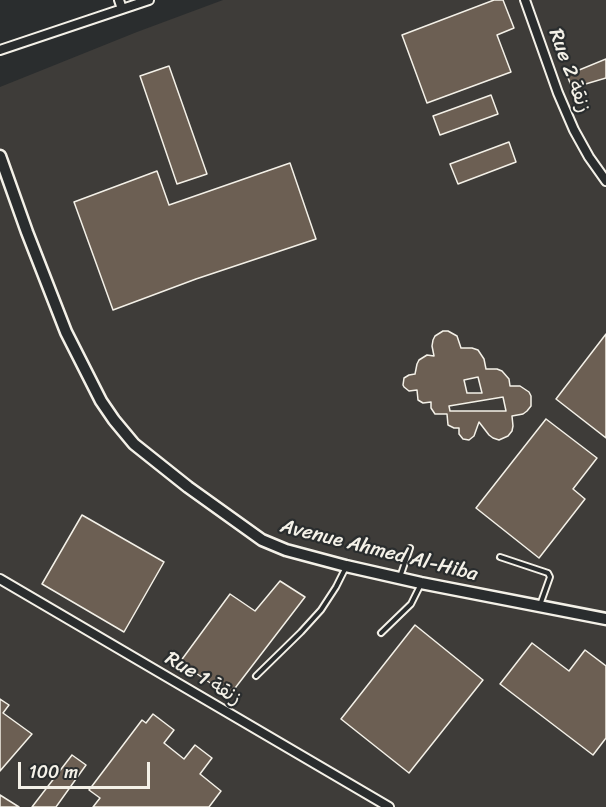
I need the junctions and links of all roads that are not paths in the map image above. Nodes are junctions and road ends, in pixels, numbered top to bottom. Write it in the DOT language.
graph roads {
  1 [pos="119,0"];
  2 [pos="148,0"];
  3 [pos="525,0"];
  4 [pos="122,9"];
  5 [pos="0,50"];
  6 [pos="0,156"];
  7 [pos="606,182"];
  8 [pos="410,549"];
  9 [pos="500,557"];
  10 [pos="346,566"];
  11 [pos="400,578"];
  12 [pos="0,579"];
  13 [pos="421,583"];
  14 [pos="539,606"];
  15 [pos="606,619"];
  16 [pos="381,633"];
  17 [pos="256,676"];
  18 [pos="389,807"];
  1 -- 4 [label="street"];
  2 -- 4 [label="street"];
  3 -- 7 [label="street, Rue 2 زنقة"];
  4 -- 5 [label="street"];
  6 -- 10 [label="street, Avenue Ahmed Al-Hiba"];
  8 -- 11 [label="lane"];
  9 -- 14 [label="lane"];
  10 -- 11 [label="street, Avenue Ahmed Al-Hiba"];
  10 -- 17 [label="lane"];
  11 -- 13 [label="street, Avenue Ahmed Al-Hiba"];
  12 -- 18 [label="street, Rue 1 زنقة"];
  13 -- 14 [label="street, Avenue Ahmed Al-Hiba"];
  13 -- 16 [label="lane"];
  14 -- 15 [label="street, Avenue Ahmed Al-Hiba"];
}
